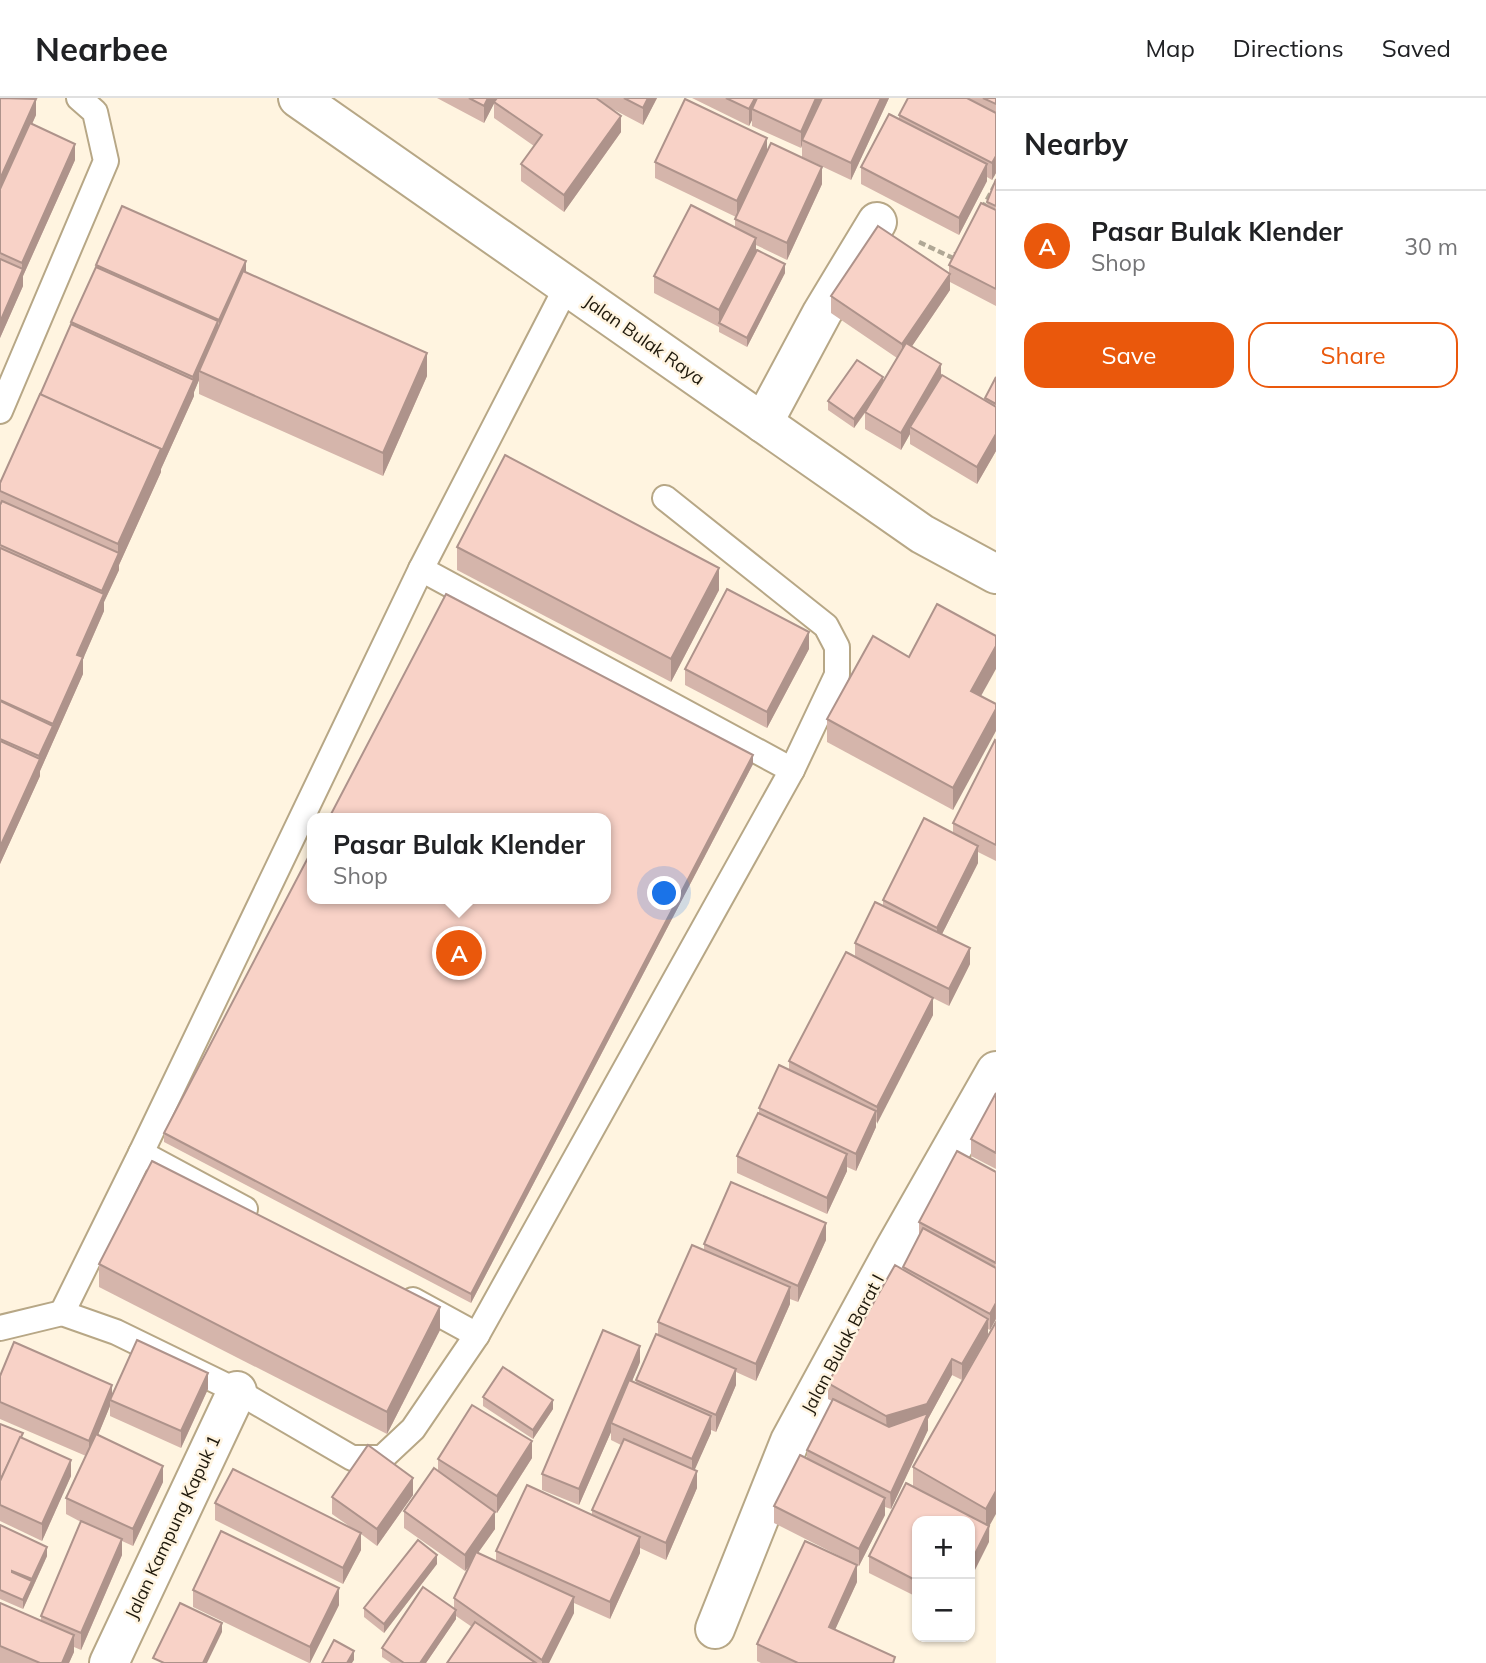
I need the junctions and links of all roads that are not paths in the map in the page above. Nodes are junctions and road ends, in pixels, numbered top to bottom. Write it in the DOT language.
graph roads {
  1 [pos="79,98"];
  2 [pos="298,98"];
  3 [pos="877,222"];
  4 [pos="567,286"];
  5 [pos="0,411"];
  6 [pos="763,423"];
  7 [pos="665,498"];
  8 [pos="421,569"];
  9 [pos="996,574"];
  10 [pos="792,770"];
  11 [pos="996,1071"];
  12 [pos="141,1153"];
  13 [pos="261,1218"];
  14 [pos="393,1290"];
  15 [pos="62,1313"];
  16 [pos="0,1328"];
  17 [pos="477,1335"];
  18 [pos="237,1391"];
  19 [pos="715,1629"];
  20 [pos="109,1663"];
  1 -- 5 [label="lane"];
  2 -- 4 [label="street, Jalan Bulak Raya"];
  3 -- 6 [label="street"];
  4 -- 6 [label="street, Jalan Bulak Raya"];
  4 -- 8 [label="lane"];
  6 -- 9 [label="street, Jalan Bulak Raya"];
  7 -- 10 [label="lane"];
  8 -- 10 [label="lane"];
  8 -- 12 [label="lane"];
  10 -- 17 [label="lane"];
  11 -- 19 [label="street, Jalan Bulak Barat I"];
  12 -- 13 [label="lane"];
  12 -- 15 [label="lane"];
  14 -- 17 [label="lane"];
  15 -- 16 [label="lane"];
  15 -- 18 [label="lane"];
  17 -- 18 [label="lane"];
  18 -- 20 [label="street, Jalan Kampung Kapuk 1"];
}
